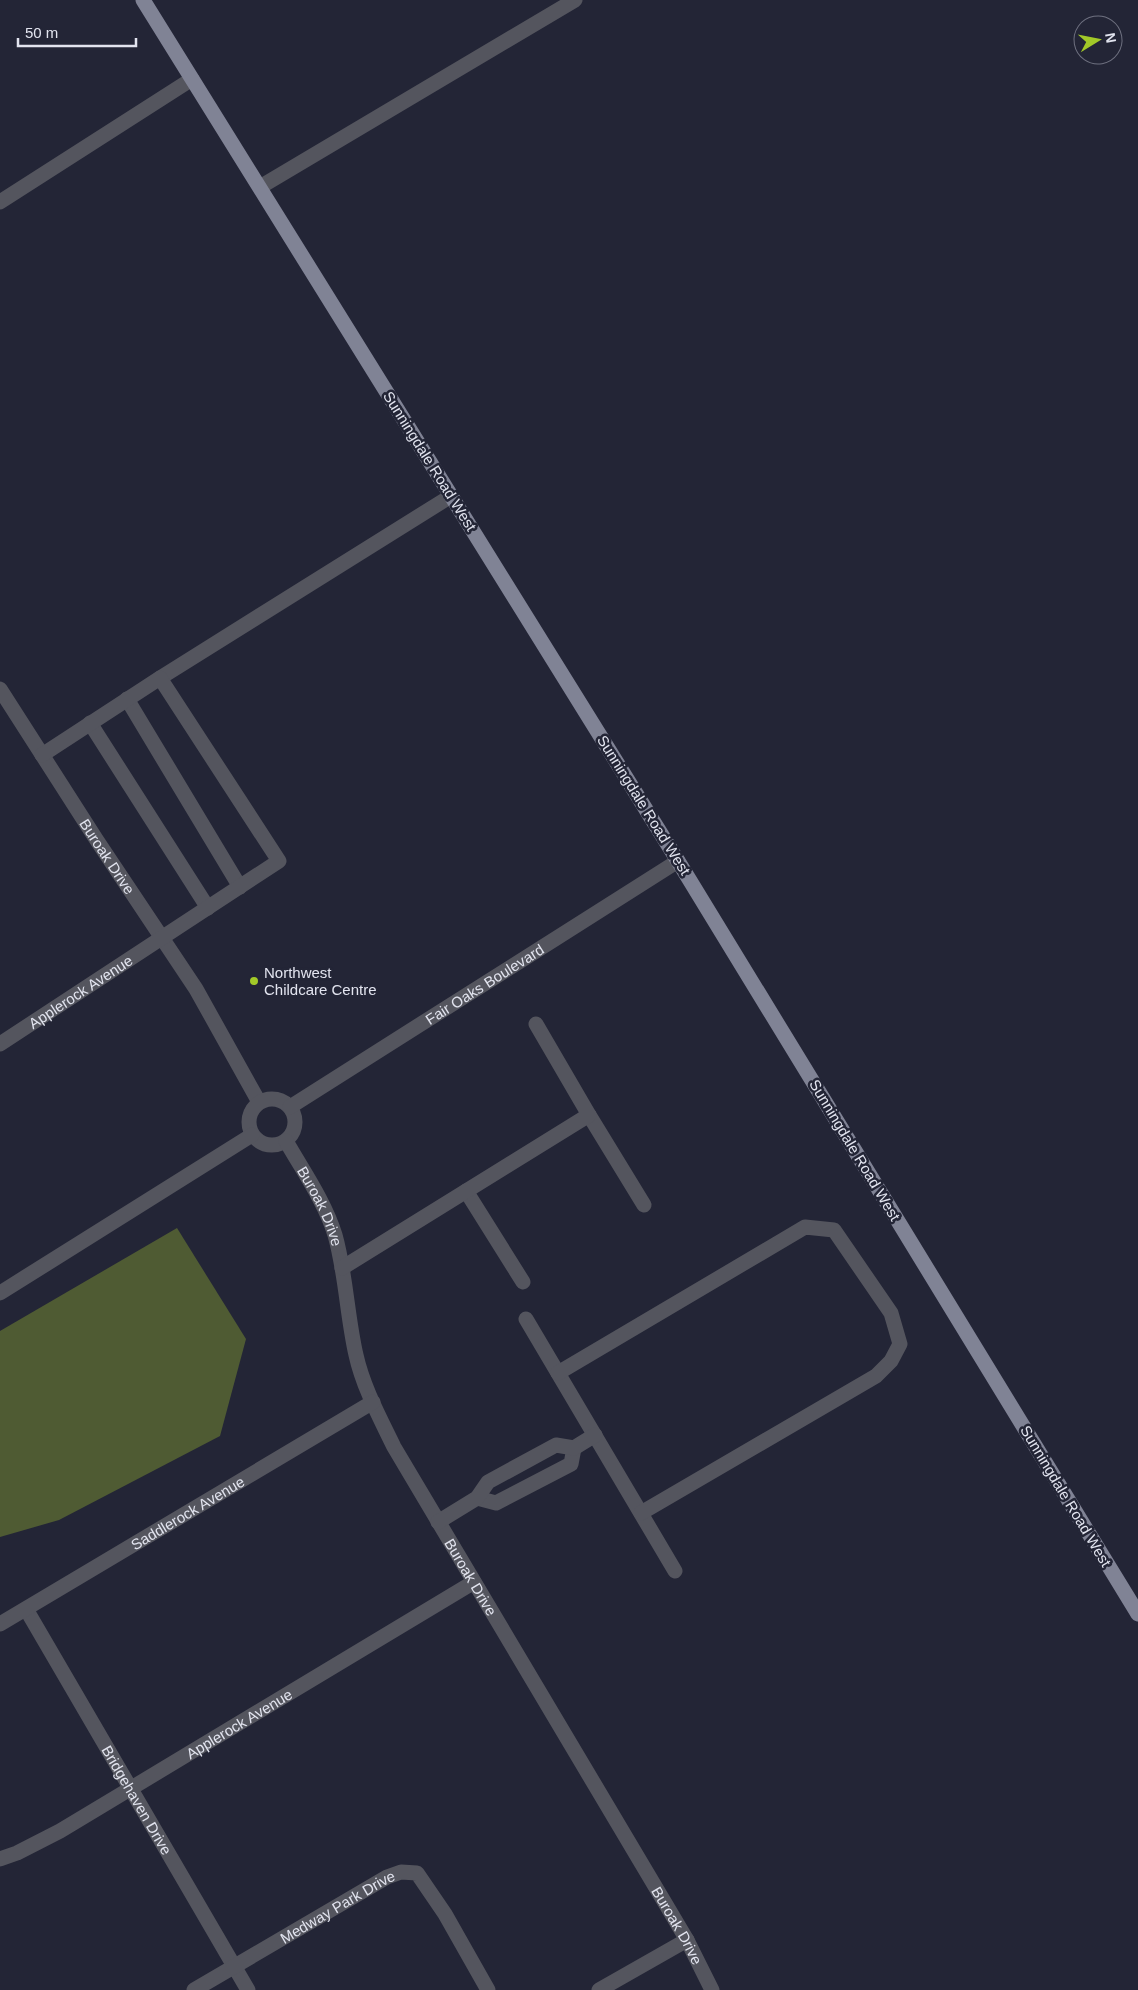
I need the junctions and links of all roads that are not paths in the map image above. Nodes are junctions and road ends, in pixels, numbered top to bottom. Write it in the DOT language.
graph roads {
  1 [pos="143,0"];
  2 [pos="574,0"];
  3 [pos="192,79"];
  4 [pos="260,187"];
  5 [pos="0,202"];
  6 [pos="452,496"];
  7 [pos="160,678"];
  8 [pos="0,689"];
  9 [pos="127,699"];
  10 [pos="90,723"];
  11 [pos="42,755"];
  12 [pos="678,860"];
  13 [pos="240,887"];
  14 [pos="208,908"];
  15 [pos="162,939"];
  16 [pos="536,1024"];
  17 [pos="0,1044"];
  18 [pos="259,1102"];
  19 [pos="290,1108"];
  20 [pos="589,1115"];
  21 [pos="252,1135"];
  22 [pos="286,1141"];
  23 [pos="466,1191"];
  24 [pos="644,1205"];
  25 [pos="342,1268"];
  26 [pos="523,1282"];
  27 [pos="0,1293"];
  28 [pos="526,1319"];
  29 [pos="558,1373"];
  30 [pos="373,1402"];
  31 [pos="595,1436"];
  32 [pos="574,1448"];
  33 [pos="477,1498"];
  34 [pos="641,1513"];
  35 [pos="438,1522"];
  36 [pos="676,1571"];
  37 [pos="474,1582"];
  38 [pos="26,1609"];
  39 [pos="1138,1614"];
  40 [pos="0,1624"];
  41 [pos="130,1790"];
  42 [pos="0,1859"];
  43 [pos="687,1940"];
  44 [pos="234,1966"];
  45 [pos="194,1990"];
  46 [pos="248,1990"];
  47 [pos="488,1990"];
  48 [pos="599,1990"];
  49 [pos="712,1990"];
  1 -- 3 [label="main road, Sunningdale Road West"];
  2 -- 4 [label="street"];
  3 -- 4 [label="main road, Sunningdale Road West"];
  3 -- 5 [label="street"];
  4 -- 6 [label="main road, Sunningdale Road West"];
  6 -- 7 [label="street"];
  6 -- 12 [label="main road, Sunningdale Road West"];
  7 -- 9 [label="street"];
  7 -- 13 [label="street, Applerock Avenue"];
  8 -- 11 [label="street, Buroak Drive"];
  9 -- 10 [label="street"];
  9 -- 13 [label="street"];
  10 -- 11 [label="street"];
  10 -- 14 [label="street"];
  11 -- 15 [label="street, Buroak Drive"];
  12 -- 19 [label="street, Fair Oaks Boulevard"];
  12 -- 39 [label="main road, Sunningdale Road West"];
  13 -- 14 [label="street, Applerock Avenue"];
  14 -- 15 [label="street, Applerock Avenue"];
  15 -- 17 [label="street, Applerock Avenue"];
  15 -- 18 [label="street, Buroak Drive"];
  16 -- 20 [label="street"];
  18 -- 19 [label="street"];
  18 -- 21 [label="street"];
  19 -- 22 [label="street"];
  20 -- 23 [label="street"];
  20 -- 24 [label="street"];
  21 -- 22 [label="street"];
  21 -- 27 [label="street"];
  22 -- 25 [label="street, Buroak Drive"];
  23 -- 25 [label="street"];
  23 -- 26 [label="street"];
  25 -- 30 [label="street, Buroak Drive"];
  28 -- 29 [label="street"];
  29 -- 31 [label="street"];
  29 -- 34 [label="street"];
  30 -- 35 [label="street, Buroak Drive"];
  30 -- 38 [label="street, Saddlerock Avenue"];
  31 -- 32 [label="street"];
  31 -- 34 [label="street"];
  32 -- 33 [label="street"];
  32 -- 33 [label="street"];
  33 -- 35 [label="street"];
  34 -- 36 [label="street"];
  35 -- 37 [label="street, Buroak Drive"];
  37 -- 41 [label="street, Applerock Avenue"];
  37 -- 43 [label="street, Buroak Drive"];
  38 -- 40 [label="street, Saddlerock Avenue"];
  38 -- 41 [label="street, Bridgehaven Drive"];
  41 -- 42 [label="street, Applerock Avenue"];
  41 -- 44 [label="street, Bridgehaven Drive"];
  43 -- 48 [label="street"];
  43 -- 49 [label="street, Buroak Drive"];
  44 -- 45 [label="street, Medway Park Drive"];
  44 -- 46 [label="street, Bridgehaven Drive"];
  44 -- 47 [label="street, Medway Park Drive"];
}
